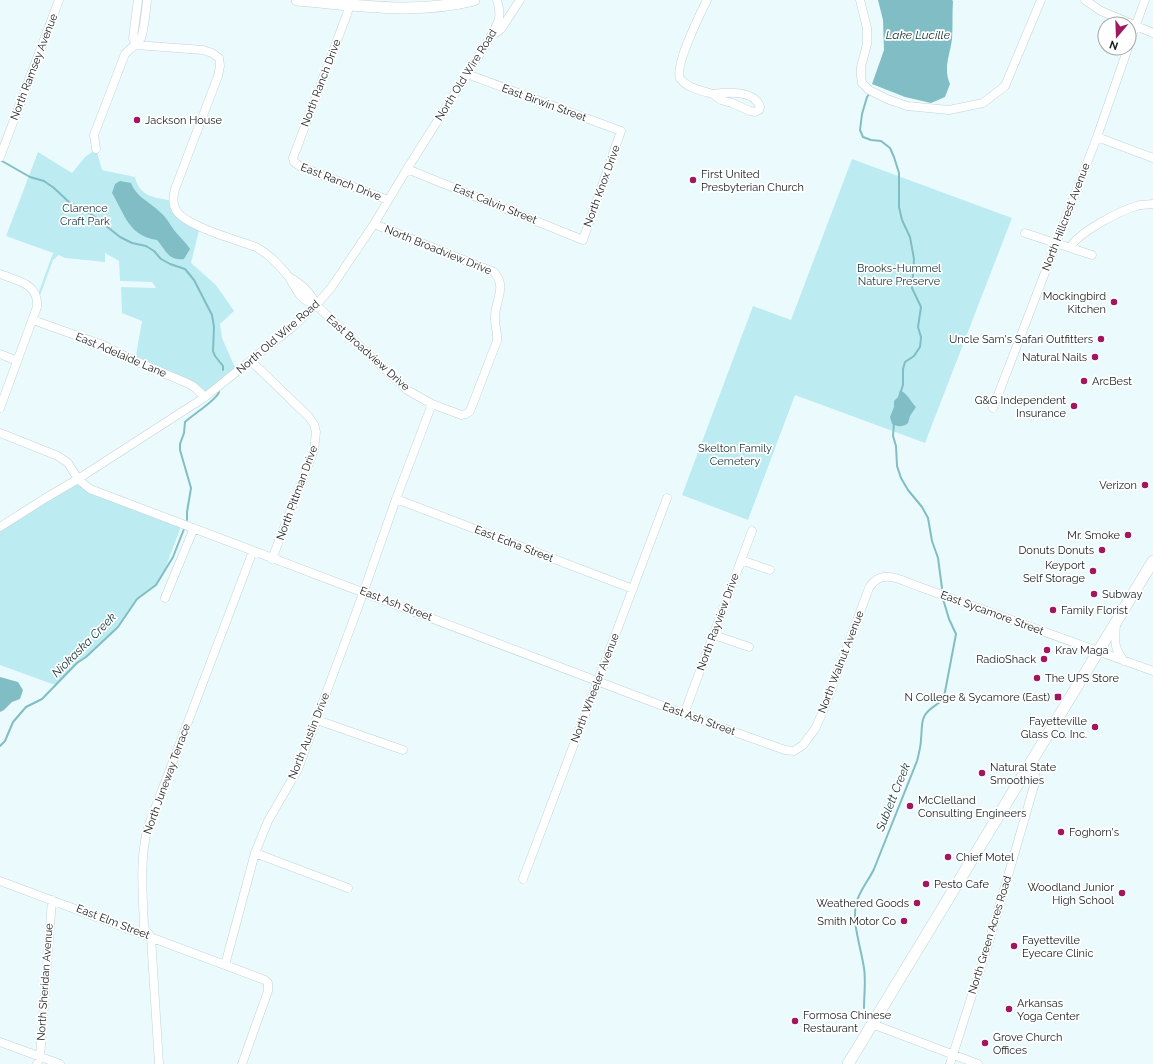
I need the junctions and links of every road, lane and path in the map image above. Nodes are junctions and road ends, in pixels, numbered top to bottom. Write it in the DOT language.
graph roads {
  1 [pos="59,0"];
  2 [pos="138,0"];
  3 [pos="147,0"];
  4 [pos="297,0"];
  5 [pos="474,0"];
  6 [pos="497,0"];
  7 [pos="520,0"];
  8 [pos="707,0"];
  9 [pos="860,0"];
  10 [pos="1041,0"];
  11 [pos="1085,0"];
  12 [pos="1145,0"];
  13 [pos="350,4"];
  14 [pos="1112,16"];
  15 [pos="1137,21"];
  16 [pos="1137,27"];
  17 [pos="1153,33"];
  18 [pos="488,41"];
  19 [pos="136,45"];
  20 [pos="1125,56"];
  21 [pos="467,74"];
  22 [pos="713,94"];
  23 [pos="622,132"];
  24 [pos="1097,137"];
  25 [pos="96,149"];
  26 [pos="0,157"];
  27 [pos="1153,158"];
  28 [pos="294,162"];
  29 [pos="406,169"];
  30 [pos="388,200"];
  31 [pos="1153,204"];
  32 [pos="374,224"];
  33 [pos="1025,233"];
  34 [pos="583,240"];
  35 [pos="1056,243"];
  36 [pos="1070,248"];
  37 [pos="1092,255"];
  38 [pos="0,274"];
  39 [pos="316,305"];
  40 [pos="33,320"];
  41 [pos="0,354"];
  42 [pos="17,361"];
  43 [pos="251,361"];
  44 [pos="204,397"];
  45 [pos="432,404"];
  46 [pos="0,408"];
  47 [pos="993,408"];
  48 [pos="466,414"];
  49 [pos="0,433"];
  50 [pos="78,479"];
  51 [pos="667,498"];
  52 [pos="396,499"];
  53 [pos="0,527"];
  54 [pos="194,528"];
  55 [pos="752,531"];
  56 [pos="253,551"];
  57 [pos="272,559"];
  58 [pos="741,560"];
  59 [pos="1153,561"];
  60 [pos="770,570"];
  61 [pos="877,579"];
  62 [pos="633,589"];
  63 [pos="363,591"];
  64 [pos="165,598"];
  65 [pos="1116,621"];
  66 [pos="714,635"];
  67 [pos="748,647"];
  68 [pos="1097,652"];
  69 [pos="1125,662"];
  70 [pos="1153,671"];
  71 [pos="598,681"];
  72 [pos="684,714"];
  73 [pos="317,720"];
  74 [pos="803,745"];
  75 [pos="403,750"];
  76 [pos="1033,759"];
  77 [pos="254,853"];
  78 [pos="523,879"];
  79 [pos="0,881"];
  80 [pos="348,888"];
  81 [pos="52,900"];
  82 [pos="151,937"];
  83 [pos="225,964"];
  84 [pos="872,1024"];
  85 [pos="0,1042"];
  86 [pos="953,1055"];
  87 [pos="38,1060"];
  88 [pos="60,1064"];
  89 [pos="159,1064"];
  90 [pos="242,1064"];
  91 [pos="848,1064"];
  92 [pos="950,1064"];
  93 [pos="978,1064"];
  1 -- 26 [label="street, North Ramsey Avenue"];
  2 -- 19 [label="street"];
  3 -- 19 [label="street"];
  4 -- 13 [label="main road"];
  5 -- 13 [label="main road"];
  6 -- 18 [label="street, North Old Wire Road"];
  7 -- 18 [label="street"];
  8 -- 22 [label="street"];
  9 -- 10 [label="street"];
  11 -- 14 [label="street"];
  12 -- 15 [label="street"];
  13 -- 28 [label="street, North Ranch Drive"];
  16 -- 17 [label="street"];
  18 -- 21 [label="street, North Old Wire Road"];
  19 -- 25 [label="street"];
  19 -- 39 [label="street, East Broadview Drive"];
  20 -- 24 [label="street, North Hillcrest Avenue"];
  21 -- 23 [label="street, East Birwin Street"];
  21 -- 29 [label="street, North Old Wire Road"];
  22 -- 22 [label="street"];
  23 -- 34 [label="street, North Knox Drive"];
  24 -- 27 [label="street"];
  24 -- 35 [label="street, North Hillcrest Avenue"];
  28 -- 30 [label="street, East Ranch Drive"];
  29 -- 30 [label="street, North Old Wire Road"];
  29 -- 34 [label="street, East Calvin Street"];
  30 -- 32 [label="street, North Old Wire Road"];
  31 -- 36 [label="street"];
  32 -- 39 [label="street, North Old Wire Road"];
  32 -- 48 [label="street, North Broadview Drive"];
  33 -- 35 [label="street"];
  35 -- 36 [label="street"];
  35 -- 47 [label="street, North Hillcrest Avenue"];
  36 -- 37 [label="street"];
  38 -- 40 [label="street"];
  39 -- 43 [label="street, North Old Wire Road"];
  39 -- 45 [label="street, East Broadview Drive"];
  40 -- 42 [label="street"];
  40 -- 44 [label="street, East Adelaide Lane"];
  41 -- 42 [label="street"];
  42 -- 46 [label="street"];
  43 -- 44 [label="street, North Old Wire Road"];
  43 -- 57 [label="street, North Pittman Drive"];
  44 -- 50 [label="street, North Old Wire Road"];
  45 -- 48 [label="street, East Broadview Drive"];
  45 -- 52 [label="street, North Austin Drive"];
  49 -- 50 [label="street, East Ash Street"];
  50 -- 53 [label="street, North Old Wire Road"];
  50 -- 54 [label="street, East Ash Street"];
  51 -- 62 [label="street, North Wheeler Avenue"];
  52 -- 62 [label="street, East Edna Street"];
  52 -- 63 [label="street, North Austin Drive"];
  54 -- 56 [label="street, East Ash Street"];
  54 -- 64 [label="street"];
  55 -- 58 [label="street, North Rayview Drive"];
  56 -- 57 [label="street, East Ash Street"];
  56 -- 82 [label="street, North Juneway Terrace"];
  57 -- 63 [label="street, East Ash Street"];
  58 -- 60 [label="street"];
  58 -- 66 [label="street, North Rayview Drive"];
  59 -- 65 [label="main road"];
  61 -- 68 [label="street, East Sycamore Street"];
  61 -- 74 [label="street, North Walnut Avenue"];
  62 -- 71 [label="street, North Wheeler Avenue"];
  63 -- 71 [label="street, East Ash Street"];
  63 -- 73 [label="street, North Austin Drive"];
  65 -- 68 [label="main road"];
  65 -- 69 [label="street"];
  66 -- 67 [label="street"];
  66 -- 72 [label="street, North Rayview Drive"];
  68 -- 69 [label="street, East Sycamore Street"];
  68 -- 76 [label="main road"];
  69 -- 70 [label="street, East Sycamore Street"];
  71 -- 72 [label="street, East Ash Street"];
  71 -- 78 [label="street, North Wheeler Avenue"];
  72 -- 74 [label="street, East Ash Street"];
  73 -- 75 [label="street"];
  73 -- 77 [label="street, North Austin Drive"];
  76 -- 84 [label="main road"];
  76 -- 86 [label="street, North Green Acres Road"];
  77 -- 80 [label="street"];
  77 -- 83 [label="street, North Austin Drive"];
  79 -- 81 [label="street, East Elm Street"];
  81 -- 82 [label="street, East Elm Street"];
  81 -- 87 [label="street, North Sheridan Avenue"];
  82 -- 83 [label="street, East Elm Street"];
  82 -- 89 [label="street, North Juneway Terrace"];
  83 -- 90 [label="street"];
  84 -- 86 [label="street"];
  84 -- 91 [label="main road"];
  85 -- 87 [label="street"];
  86 -- 92 [label="street, North Green Acres Road"];
  86 -- 93 [label="street"];
  87 -- 88 [label="street"];
}
